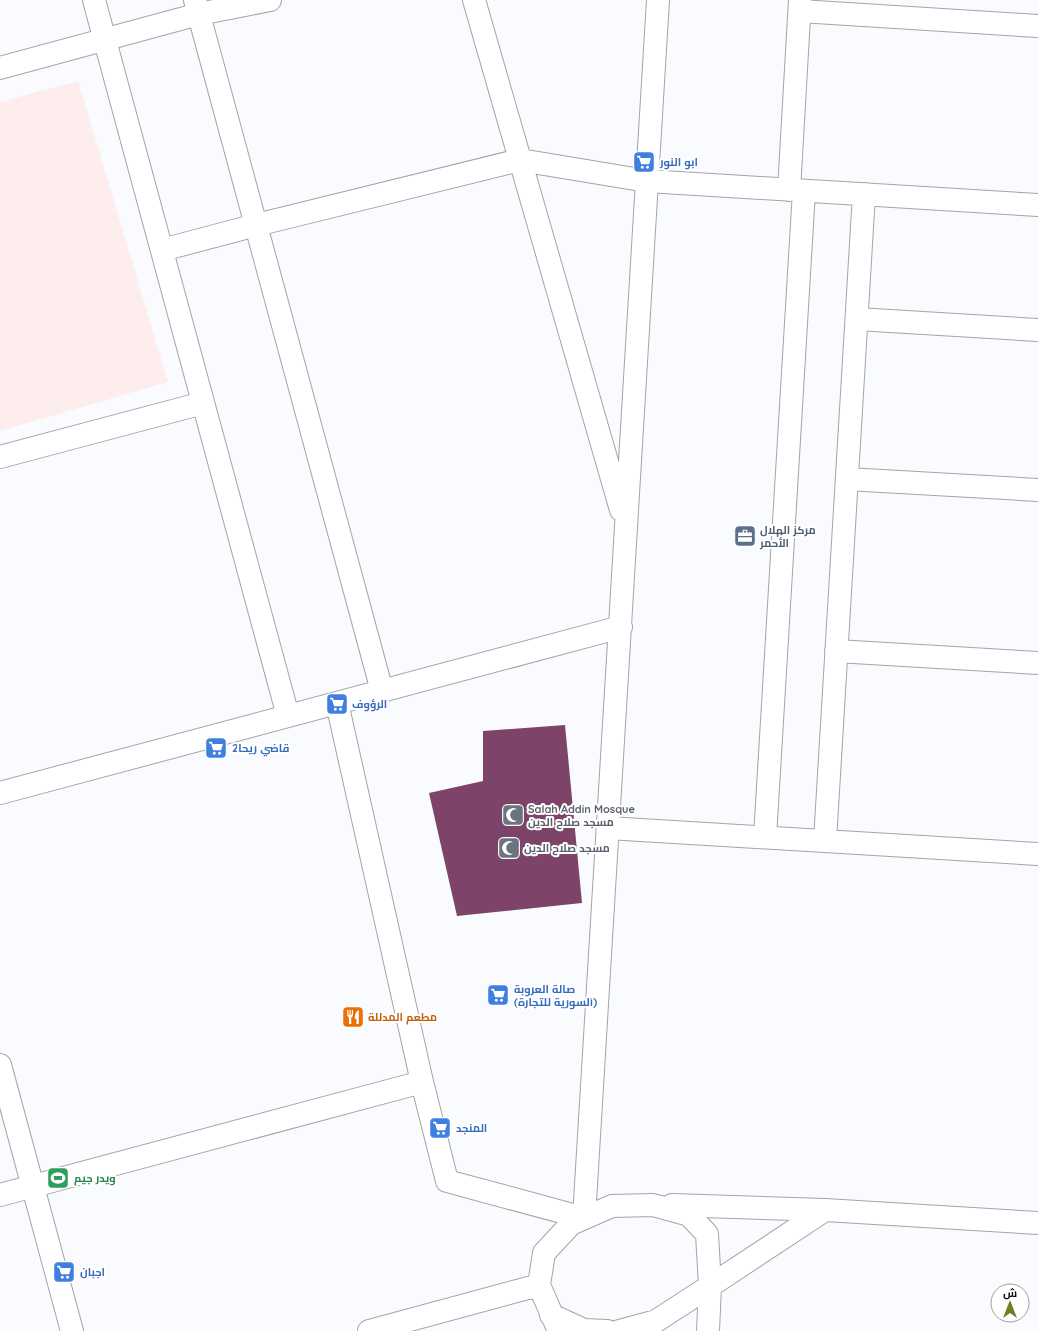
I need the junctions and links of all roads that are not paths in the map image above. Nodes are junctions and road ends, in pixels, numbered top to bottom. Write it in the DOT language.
graph roads {
  1 [pos="94,0"];
  2 [pos="270,0"];
  3 [pos="474,0"];
  4 [pos="658,0"];
  5 [pos="800,6"];
  6 [pos="197,7"];
  7 [pos="1038,26"];
  8 [pos="105,40"];
  9 [pos="0,68"];
  10 [pos="520,160"];
  11 [pos="647,181"];
  12 [pos="797,190"];
  13 [pos="864,194"];
  14 [pos="1038,205"];
  15 [pos="256,224"];
  16 [pos="162,250"];
  17 [pos="857,319"];
  18 [pos="1038,330"];
  19 [pos="203,403"];
  20 [pos="0,457"];
  21 [pos="847,479"];
  22 [pos="1038,490"];
  23 [pos="625,526"];
  24 [pos="621,626"];
  25 [pos="836,651"];
  26 [pos="1038,663"];
  27 [pos="382,691"];
  28 [pos="337,703"];
  29 [pos="288,716"];
  30 [pos="0,793"];
  31 [pos="608,828"];
  32 [pos="765,838"];
  33 [pos="825,841"];
  34 [pos="1038,854"];
  35 [pos="0,1065"];
  36 [pos="422,1082"];
  37 [pos="33,1186"];
  38 [pos="0,1195"];
  39 [pos="653,1205"];
  40 [pos="825,1210"];
  41 [pos="584,1218"];
  42 [pos="1038,1223"];
  43 [pos="539,1285"];
  44 [pos="710,1286"];
  45 [pos="555,1323"];
  46 [pos="72,1331"];
  47 [pos="369,1331"];
  48 [pos="607,1331"];
  49 [pos="619,1331"];
  50 [pos="708,1331"];
  1 -- 8 [label="street"];
  2 -- 6 [label="street"];
  3 -- 10 [label="street"];
  4 -- 11 [label="street"];
  5 -- 7 [label="street"];
  5 -- 12 [label="street"];
  6 -- 8 [label="street"];
  6 -- 15 [label="street"];
  8 -- 9 [label="street"];
  8 -- 16 [label="street"];
  10 -- 11 [label="street"];
  10 -- 15 [label="street"];
  10 -- 23 [label="street"];
  11 -- 12 [label="street"];
  11 -- 23 [label="street"];
  12 -- 13 [label="street"];
  12 -- 32 [label="street"];
  13 -- 14 [label="street"];
  13 -- 17 [label="street"];
  15 -- 16 [label="street"];
  15 -- 27 [label="street"];
  16 -- 19 [label="street"];
  17 -- 18 [label="street"];
  17 -- 21 [label="street"];
  19 -- 20 [label="street"];
  19 -- 29 [label="street"];
  21 -- 22 [label="street"];
  21 -- 25 [label="street"];
  23 -- 24 [label="street"];
  24 -- 27 [label="street"];
  24 -- 31 [label="street"];
  25 -- 26 [label="street"];
  25 -- 33 [label="street"];
  27 -- 28 [label="street"];
  28 -- 29 [label="street"];
  28 -- 36 [label="street"];
  29 -- 30 [label="street"];
  31 -- 32 [label="street"];
  31 -- 41 [label="street"];
  32 -- 33 [label="street"];
  33 -- 34 [label="street"];
  35 -- 37 [label="street"];
  36 -- 37 [label="street"];
  36 -- 41 [label="street"];
  37 -- 38 [label="street"];
  37 -- 46 [label="street"];
  39 -- 40 [label="street"];
  39 -- 41 [label="street"];
  39 -- 44 [label="street"];
  40 -- 42 [label="street"];
  40 -- 44 [label="street"];
  41 -- 43 [label="street"];
  43 -- 45 [label="street"];
  43 -- 47 [label="street"];
  44 -- 49 [label="street"];
  44 -- 50 [label="street"];
  45 -- 48 [label="street"];
}
